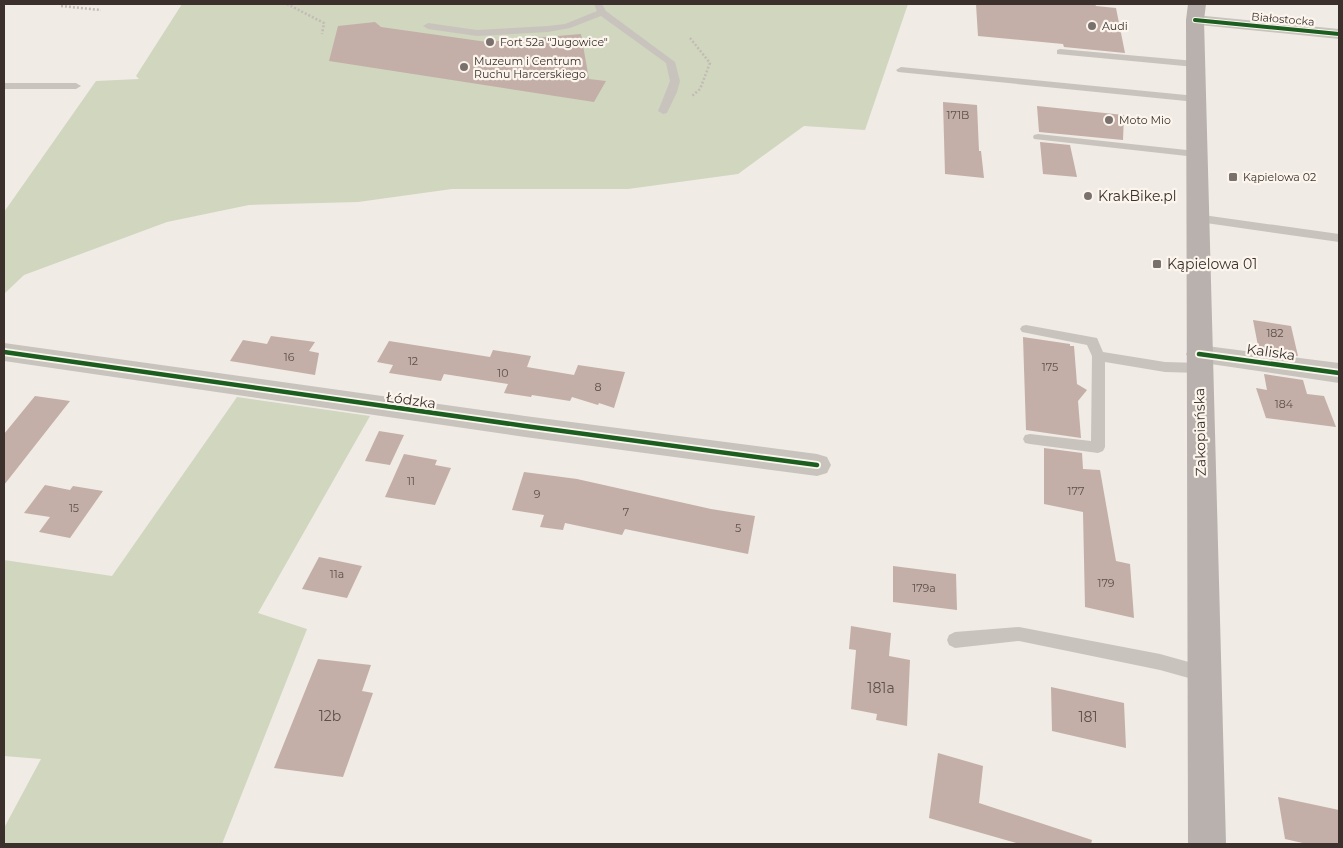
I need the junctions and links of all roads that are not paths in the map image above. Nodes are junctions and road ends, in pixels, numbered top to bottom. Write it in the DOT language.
graph roads {
  1 [pos="600,8"];
  2 [pos="1195,9"];
  3 [pos="428,26"];
  4 [pos="1339,34"];
  5 [pos="1060,52"];
  6 [pos="1195,64"];
  7 [pos="901,70"];
  8 [pos="4,86"];
  9 [pos="76,86"];
  10 [pos="1196,99"];
  11 [pos="663,111"];
  12 [pos="1038,137"];
  13 [pos="1196,154"];
  14 [pos="1196,218"];
  15 [pos="1339,238"];
  16 [pos="1026,329"];
  17 [pos="4,352"];
  18 [pos="1098,356"];
  19 [pos="1199,361"];
  20 [pos="1339,373"];
  21 [pos="1030,439"];
  22 [pos="817,465"];
  23 [pos="955,640"];
  24 [pos="1203,674"];
  25 [pos="1207,844"];
  1 -- 3 [label="lane"];
  1 -- 11 [label="lane"];
  2 -- 4 [label="street, Białostocka"];
  2 -- 6 [label="main road, Zakopiańska"];
  5 -- 6 [label="lane"];
  6 -- 10 [label="main road, Zakopiańska"];
  7 -- 10 [label="lane"];
  8 -- 9 [label="lane"];
  10 -- 13 [label="main road, Zakopiańska"];
  12 -- 13 [label="lane"];
  13 -- 14 [label="main road, Zakopiańska"];
  14 -- 15 [label="lane"];
  14 -- 19 [label="main road, Zakopiańska"];
  16 -- 18 [label="lane"];
  17 -- 22 [label="street, Łódzka"];
  18 -- 19 [label="lane"];
  18 -- 21 [label="lane"];
  19 -- 20 [label="street, Kaliska"];
  19 -- 24 [label="main road, Zakopiańska"];
  23 -- 24 [label="lane"];
  24 -- 25 [label="main road, Zakopiańska"];
}
